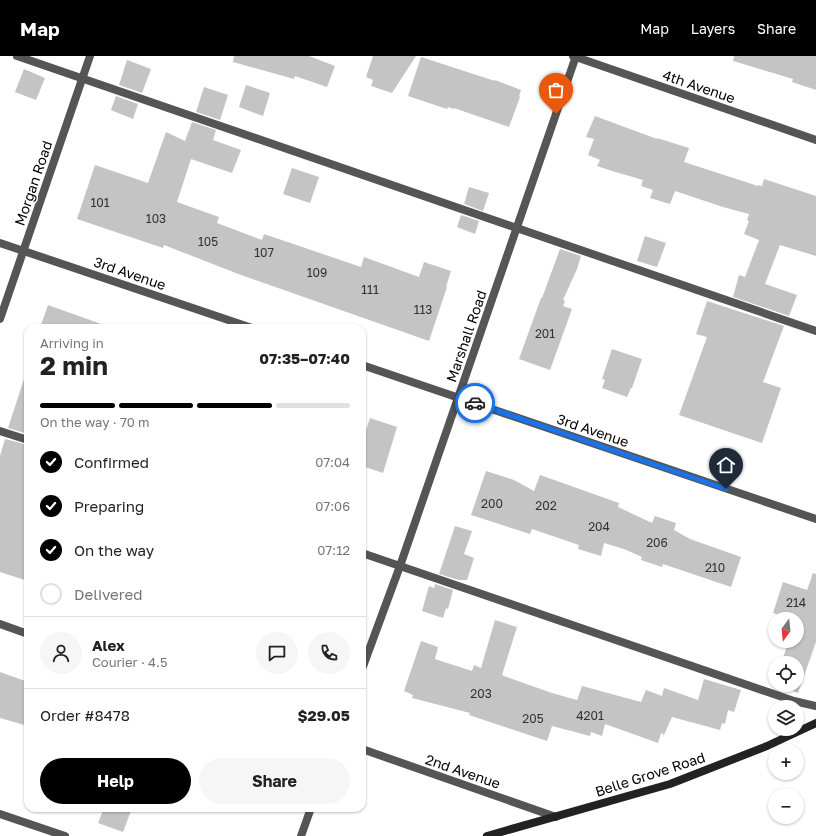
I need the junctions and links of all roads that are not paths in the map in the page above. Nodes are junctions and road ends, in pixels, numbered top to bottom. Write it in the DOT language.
graph roads {
  1 [pos="17,56"];
  2 [pos="90,56"];
  3 [pos="575,56"];
  4 [pos="82,79"];
  5 [pos="816,140"];
  6 [pos="517,228"];
  7 [pos="0,243"];
  8 [pos="24,251"];
  9 [pos="0,319"];
  10 [pos="240,324"];
  11 [pos="816,331"];
  12 [pos="366,366"];
  13 [pos="458,398"];
  14 [pos="0,431"];
  15 [pos="24,439"];
  16 [pos="816,519"];
  17 [pos="366,555"];
  18 [pos="400,566"];
  19 [pos="0,624"];
  20 [pos="24,633"];
  21 [pos="366,658"];
  22 [pos="816,706"];
  23 [pos="816,723"];
  24 [pos="366,750"];
  25 [pos="310,812"];
  26 [pos="0,814"];
  27 [pos="556,817"];
  28 [pos="65,836"];
  29 [pos="301,836"];
  30 [pos="487,836"];
  1 -- 4 [label="street"];
  2 -- 4 [label="street, Morgan Road"];
  3 -- 5 [label="street, 4th Avenue"];
  3 -- 6 [label="street, Marshall Road"];
  4 -- 6 [label="street"];
  4 -- 8 [label="street, Morgan Road"];
  6 -- 11 [label="street"];
  6 -- 13 [label="street, Marshall Road"];
  7 -- 8 [label="street, 3rd Avenue"];
  8 -- 9 [label="street, Morgan Road"];
  8 -- 10 [label="street, 3rd Avenue"];
  12 -- 13 [label="street, 3rd Avenue"];
  13 -- 16 [label="street, 3rd Avenue"];
  13 -- 18 [label="street, Marshall Road"];
  14 -- 15 [label="street"];
  17 -- 18 [label="street"];
  18 -- 21 [label="street, Marshall Road"];
  18 -- 22 [label="street"];
  19 -- 20 [label="street"];
  23 -- 27 [label="main road, Belle Grove Road"];
  24 -- 27 [label="street, 2nd Avenue"];
  25 -- 29 [label="street"];
  26 -- 28 [label="street"];
  27 -- 30 [label="main road, Belle Grove Road"];
}
